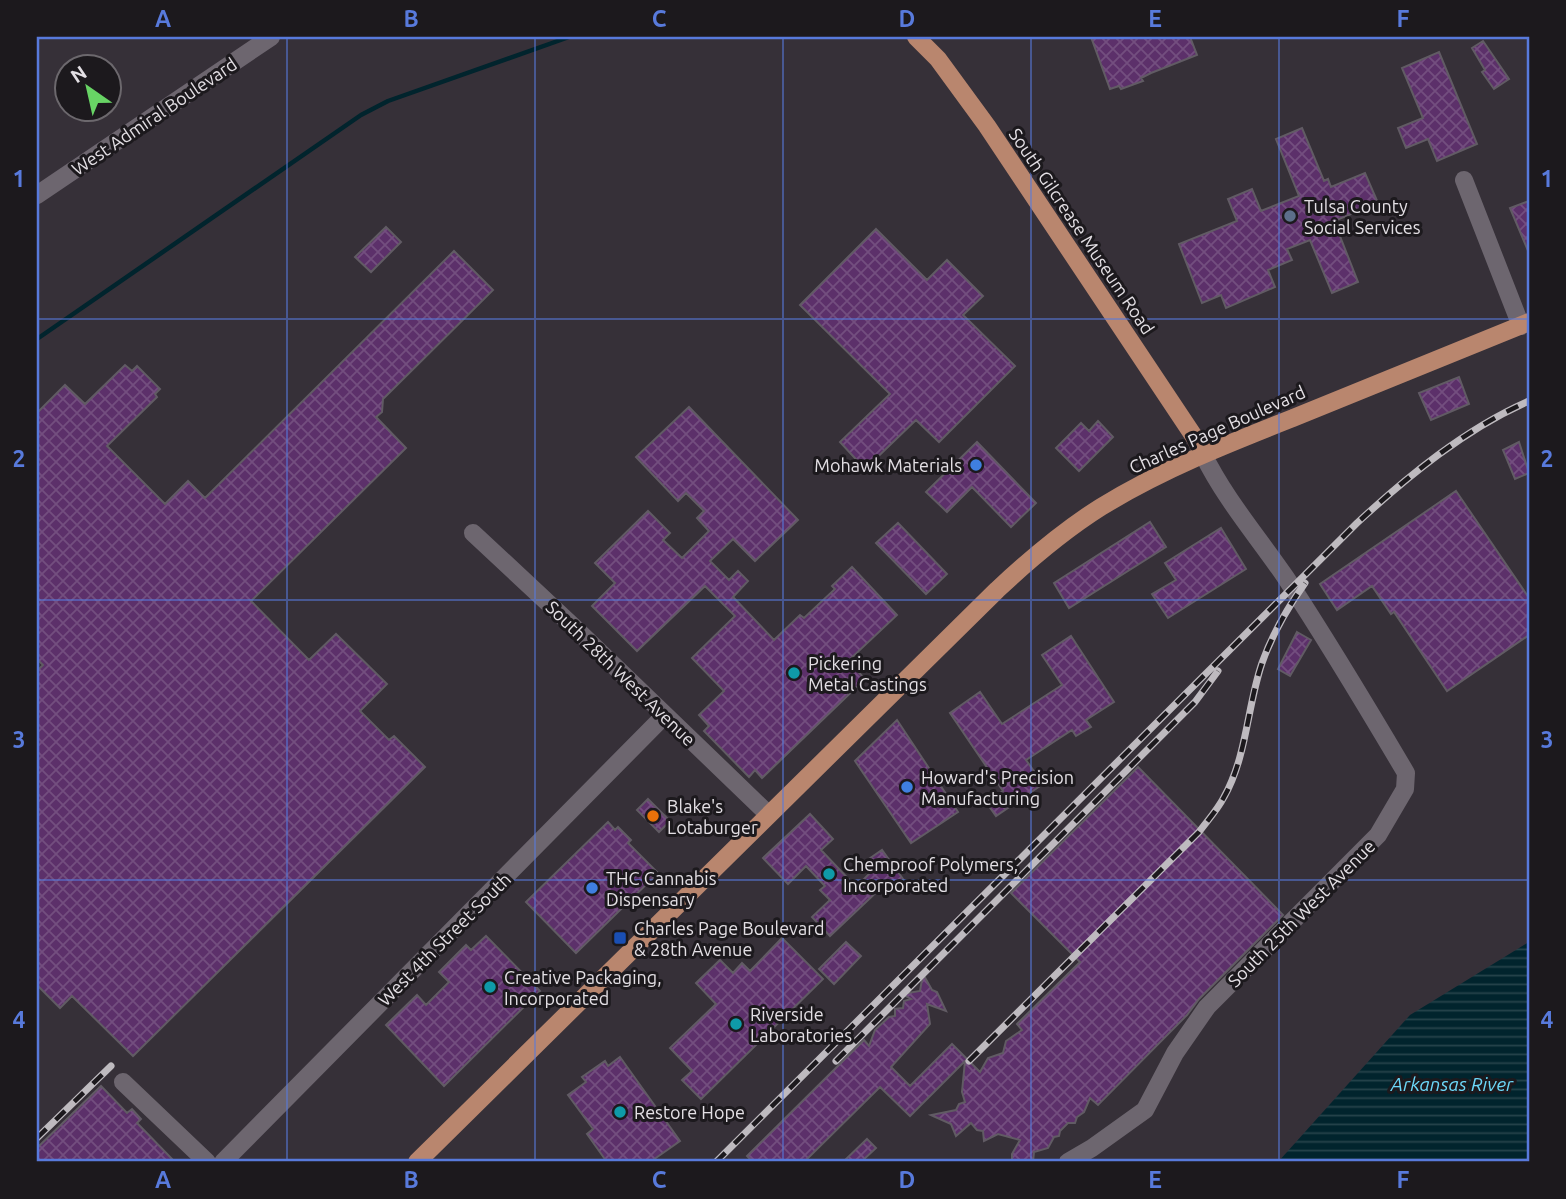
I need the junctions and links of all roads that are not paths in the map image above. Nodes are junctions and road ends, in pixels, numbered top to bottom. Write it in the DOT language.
graph roads {
  1 [pos="271,37"];
  2 [pos="916,37"];
  3 [pos="1464,180"];
  4 [pos="37,195"];
  5 [pos="1525,324"];
  6 [pos="1203,454"];
  7 [pos="473,533"];
  8 [pos="665,715"];
  9 [pos="768,814"];
  10 [pos="123,1082"];
  11 [pos="207,1162"];
  12 [pos="223,1162"];
  13 [pos="417,1162"];
  14 [pos="1068,1162"];
  1 -- 4 [label="street, West Admiral Boulevard"];
  2 -- 6 [label="main road, South Gilcrease Museum Road"];
  3 -- 5 [label="street"];
  5 -- 6 [label="main road, Charles Page Boulevard"];
  6 -- 9 [label="main road, Charles Page Boulevard"];
  6 -- 14 [label="street, South 25th West Avenue"];
  7 -- 8 [label="street, South 28th West Avenue"];
  8 -- 9 [label="street, South 28th West Avenue"];
  8 -- 12 [label="street, West 4th Street South"];
  9 -- 13 [label="main road, Charles Page Boulevard"];
  10 -- 11 [label="street"];
}
